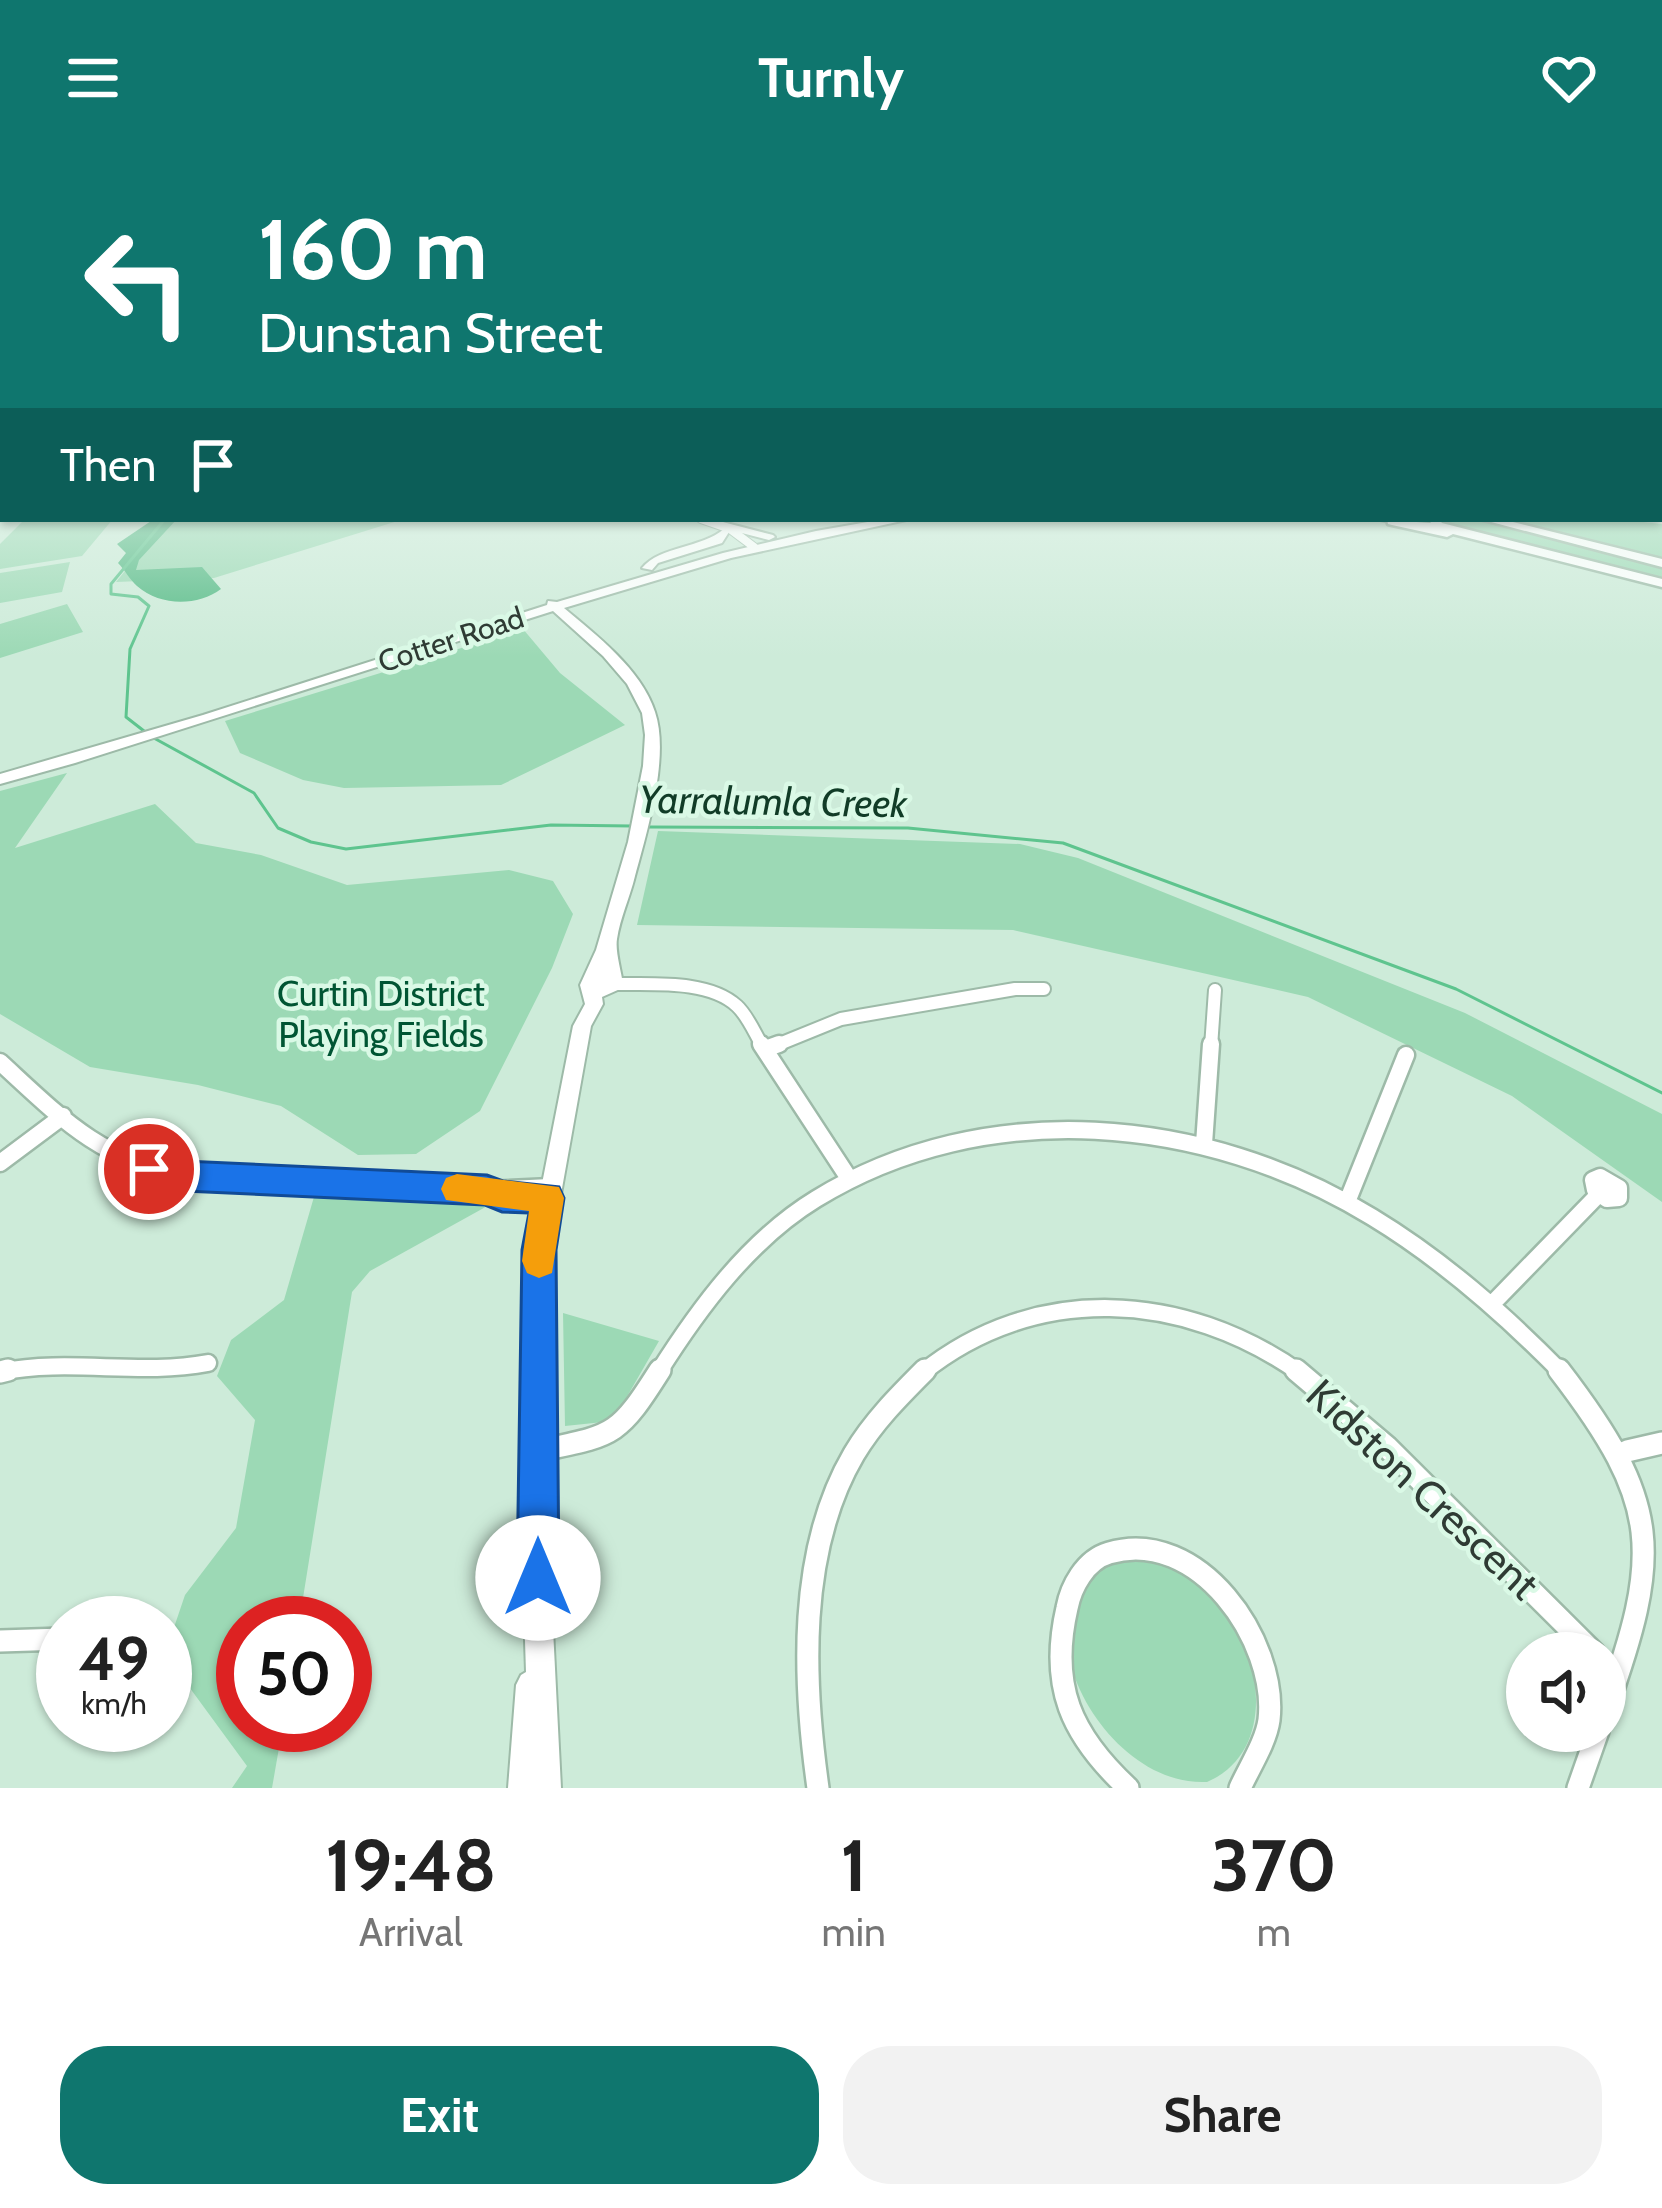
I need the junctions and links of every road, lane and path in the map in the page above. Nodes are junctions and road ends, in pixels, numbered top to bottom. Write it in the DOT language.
graph roads {
  1 [pos="706,522"];
  2 [pos="846,522"];
  3 [pos="888,522"];
  4 [pos="1396,522"];
  5 [pos="1498,522"];
  6 [pos="1440,523"];
  7 [pos="720,527"];
  8 [pos="769,536"];
  9 [pos="1465,536"];
  10 [pos="748,545"];
  11 [pos="1662,563"];
  12 [pos="653,571"];
  13 [pos="1662,583"];
  14 [pos="559,613"];
  15 [pos="516,619"];
  16 [pos="173,724"];
  17 [pos="126,738"];
  18 [pos="0,768"];
  19 [pos="0,778"];
  20 [pos="604,981"];
  21 [pos="1044,989"];
  22 [pos="1215,990"];
  23 [pos="768,1048"];
  24 [pos="1406,1055"];
  25 [pos="0,1063"];
  26 [pos="63,1116"];
  27 [pos="1204,1144"];
  28 [pos="0,1163"];
  29 [pos="850,1180"];
  30 [pos="549,1192"];
  31 [pos="1599,1194"];
  32 [pos="1347,1202"];
  33 [pos="1493,1303"];
  34 [pos="208,1364"];
  35 [pos="0,1372"];
  36 [pos="1662,1443"];
  37 [pos="537,1451"];
  38 [pos="1627,1451"];
  39 [pos="1660,1577"];
  40 [pos="538,1609"];
  41 [pos="1573,1632"];
  42 [pos="36,1640"];
  43 [pos="0,1641"];
  44 [pos="1626,1642"];
  45 [pos="1591,1752"];
  46 [pos="524,1788"];
  47 [pos="545,1788"];
  48 [pos="818,1788"];
  49 [pos="1127,1788"];
  50 [pos="1240,1788"];
  51 [pos="1578,1788"];
  1 -- 7 [label="street"];
  2 -- 8 [label="main road, Cotter Road"];
  3 -- 10 [label="main road, Cotter Road"];
  4 -- 9 [label="highway"];
  5 -- 11 [label="highway"];
  6 -- 9 [label="highway"];
  7 -- 8 [label="main road"];
  7 -- 10 [label="street"];
  7 -- 12 [label="main road"];
  8 -- 10 [label="main road, Cotter Road"];
  9 -- 13 [label="highway"];
  10 -- 12 [label="main road, Cotter Road"];
  12 -- 14 [label="main road, Cotter Road"];
  12 -- 14 [label="main road"];
  14 -- 15 [label="main road, Cotter Road"];
  14 -- 15 [label="main road"];
  14 -- 16 [label="main road, Cotter Road"];
  14 -- 20 [label="main road"];
  15 -- 16 [label="main road, Cotter Road"];
  16 -- 17 [label="main road, Cotter Road"];
  17 -- 18 [label="main road, Cotter Road"];
  17 -- 19 [label="main road, Cotter Road"];
  20 -- 23 [label="street"];
  20 -- 30 [label="main road"];
  21 -- 23 [label="street"];
  22 -- 27 [label="street"];
  23 -- 29 [label="street"];
  24 -- 32 [label="street"];
  25 -- 26 [label="street"];
  26 -- 28 [label="street"];
  26 -- 30 [label="street"];
  27 -- 29 [label="street"];
  27 -- 32 [label="street"];
  29 -- 37 [label="street"];
  30 -- 37 [label="main road"];
  31 -- 33 [label="street"];
  32 -- 33 [label="street"];
  33 -- 38 [label="street"];
  34 -- 35 [label="street"];
  36 -- 38 [label="street"];
  37 -- 40 [label="main road"];
  38 -- 39 [label="street"];
  39 -- 44 [label="street"];
  40 -- 46 [label="main road"];
  40 -- 47 [label="main road"];
  41 -- 48 [label="street, Kidston Crescent"];
  42 -- 43 [label="street"];
  45 -- 51 [label="street"];
  49 -- 50 [label="street"];
}
